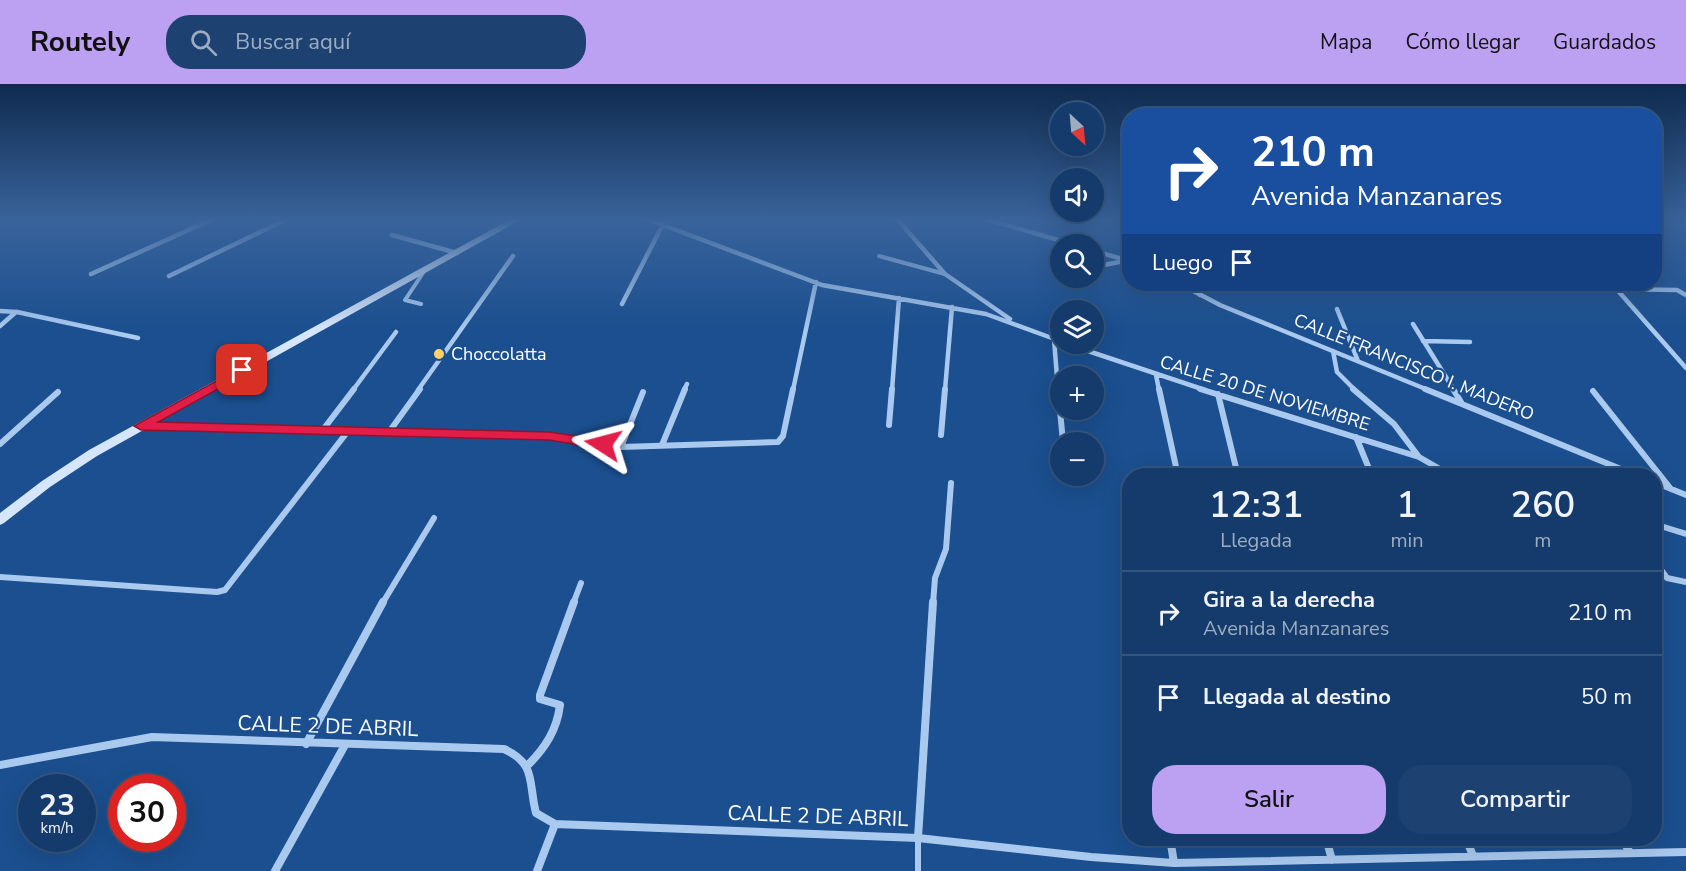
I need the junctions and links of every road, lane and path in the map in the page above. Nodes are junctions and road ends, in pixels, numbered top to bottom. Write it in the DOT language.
graph roads {
  1 [pos="132,256"];
  2 [pos="211,256"];
  3 [pos="452,256"];
  4 [pos="513,256"];
  5 [pos="647,256"];
  6 [pos="747,256"];
  7 [pos="879,256"];
  8 [pos="929,256"];
  9 [pos="1122,261"];
  10 [pos="1104,265"];
  11 [pos="425,270"];
  12 [pos="91,274"];
  13 [pos="945,274"];
  14 [pos="169,276"];
  15 [pos="816,282"];
  16 [pos="1662,290"];
  17 [pos="1192,291"];
  18 [pos="1199,291"];
  19 [pos="1618,291"];
  20 [pos="1200,295"];
  21 [pos="1686,295"];
  22 [pos="899,298"];
  23 [pos="421,304"];
  24 [pos="622,304"];
  25 [pos="952,307"];
  26 [pos="1337,309"];
  27 [pos="0,311"];
  28 [pos="17,312"];
  29 [pos="1016,323"];
  30 [pos="1413,324"];
  31 [pos="0,326"];
  32 [pos="396,332"];
  33 [pos="1050,337"];
  34 [pos="138,338"];
  35 [pos="1423,341"];
  36 [pos="1470,342"];
  37 [pos="1333,351"];
  38 [pos="1058,354"];
  39 [pos="1096,354"];
  40 [pos="1358,361"];
  41 [pos="1686,368"];
  42 [pos="1156,375"];
  43 [pos="687,384"];
  44 [pos="1593,391"];
  45 [pos="58,392"];
  46 [pos="643,392"];
  47 [pos="1218,394"];
  48 [pos="1461,403"];
  49 [pos="889,425"];
  50 [pos="141,426"];
  51 [pos="321,431"];
  52 [pos="348,431"];
  53 [pos="389,432"];
  54 [pos="1062,432"];
  55 [pos="941,435"];
  56 [pos="1356,437"];
  57 [pos="0,444"];
  58 [pos="662,445"];
  59 [pos="621,447"];
  60 [pos="1419,457"];
  61 [pos="1176,468"];
  62 [pos="1236,468"];
  63 [pos="1369,468"];
  64 [pos="1435,468"];
  65 [pos="1619,468"];
  66 [pos="1654,468"];
  67 [pos="1662,478"];
  68 [pos="951,483"];
  69 [pos="1662,485"];
  70 [pos="1671,489"];
  71 [pos="1686,495"];
  72 [pos="1,518"];
  73 [pos="434,518"];
  74 [pos="1662,526"];
  75 [pos="1686,534"];
  76 [pos="1662,571"];
  77 [pos="0,577"];
  78 [pos="1686,582"];
  79 [pos="581,583"];
  80 [pos="306,744"];
  81 [pos="345,745"];
  82 [pos="0,765"];
  83 [pos="528,765"];
  84 [pos="555,824"];
  85 [pos="918,838"];
  86 [pos="1171,846"];
  87 [pos="1328,846"];
  88 [pos="1469,846"];
  89 [pos="1626,846"];
  90 [pos="1686,852"];
  91 [pos="1630,853"];
  92 [pos="1473,856"];
  93 [pos="1332,860"];
  94 [pos="1174,863"];
  95 [pos="275,871"];
  96 [pos="537,871"];
  97 [pos="918,871"];
  1 -- 12 [label="street"];
  2 -- 14 [label="street"];
  3 -- 11 [label="street"];
  4 -- 53 [label="street"];
  5 -- 24 [label="street"];
  6 -- 15 [label="street"];
  7 -- 13 [label="lane"];
  8 -- 13 [label="street"];
  9 -- 10 [label="street"];
  11 -- 23 [label="lane"];
  11 -- 50 [label="street"];
  13 -- 29 [label="street"];
  15 -- 22 [label="street"];
  15 -- 58 [label="street"];
  16 -- 21 [label="street"];
  17 -- 20 [label="street, CALLE FRANCISCO I. MADERO"];
  18 -- 20 [label="street"];
  19 -- 41 [label="street"];
  20 -- 37 [label="street, CALLE FRANCISCO I. MADERO"];
  22 -- 25 [label="street"];
  22 -- 49 [label="street"];
  25 -- 29 [label="street"];
  25 -- 55 [label="street"];
  26 -- 40 [label="street"];
  27 -- 28 [label="street"];
  28 -- 31 [label="street"];
  28 -- 34 [label="street"];
  29 -- 33 [label="street"];
  30 -- 35 [label="street"];
  32 -- 51 [label="street"];
  35 -- 36 [label="street"];
  35 -- 48 [label="street"];
  37 -- 40 [label="street, CALLE FRANCISCO I. MADERO"];
  37 -- 60 [label="street"];
  38 -- 54 [label="street"];
  39 -- 42 [label="street, CALLE 20 DE NOVIEMBRE"];
  40 -- 48 [label="street, CALLE FRANCISCO I. MADERO"];
  42 -- 47 [label="street, CALLE 20 DE NOVIEMBRE"];
  42 -- 61 [label="street"];
  43 -- 58 [label="street"];
  44 -- 66 [label="street"];
  45 -- 57 [label="street"];
  46 -- 59 [label="street"];
  47 -- 56 [label="street, CALLE 20 DE NOVIEMBRE"];
  47 -- 62 [label="street"];
  48 -- 65 [label="street, CALLE FRANCISCO I. MADERO"];
  50 -- 51 [label="street"];
  50 -- 72 [label="street"];
  51 -- 52 [label="street"];
  52 -- 53 [label="street"];
  52 -- 77 [label="street"];
  53 -- 59 [label="street"];
  56 -- 60 [label="street, CALLE 20 DE NOVIEMBRE"];
  56 -- 63 [label="street"];
  58 -- 59 [label="street"];
  60 -- 64 [label="street, CALLE 20 DE NOVIEMBRE"];
  67 -- 70 [label="street"];
  68 -- 85 [label="street"];
  69 -- 70 [label="street"];
  70 -- 71 [label="street"];
  73 -- 80 [label="street"];
  74 -- 75 [label="street"];
  76 -- 78 [label="street"];
  79 -- 83 [label="street"];
  80 -- 81 [label="street, CALLE 2 DE ABRIL"];
  80 -- 82 [label="street, CALLE 2 DE ABRIL"];
  81 -- 83 [label="street, CALLE 2 DE ABRIL"];
  81 -- 95 [label="street"];
  83 -- 84 [label="street"];
  84 -- 85 [label="street, CALLE 2 DE ABRIL"];
  84 -- 96 [label="street"];
  85 -- 94 [label="street, CALLE 2 DE ABRIL"];
  85 -- 97 [label="lane"];
  86 -- 94 [label="street"];
  87 -- 93 [label="street"];
  88 -- 92 [label="street"];
  89 -- 91 [label="street"];
  90 -- 91 [label="street, CALLE 2 DE ABRIL"];
  91 -- 92 [label="street, CALLE 2 DE ABRIL"];
  92 -- 93 [label="street, CALLE 2 DE ABRIL"];
  93 -- 94 [label="street, CALLE 2 DE ABRIL"];
}
